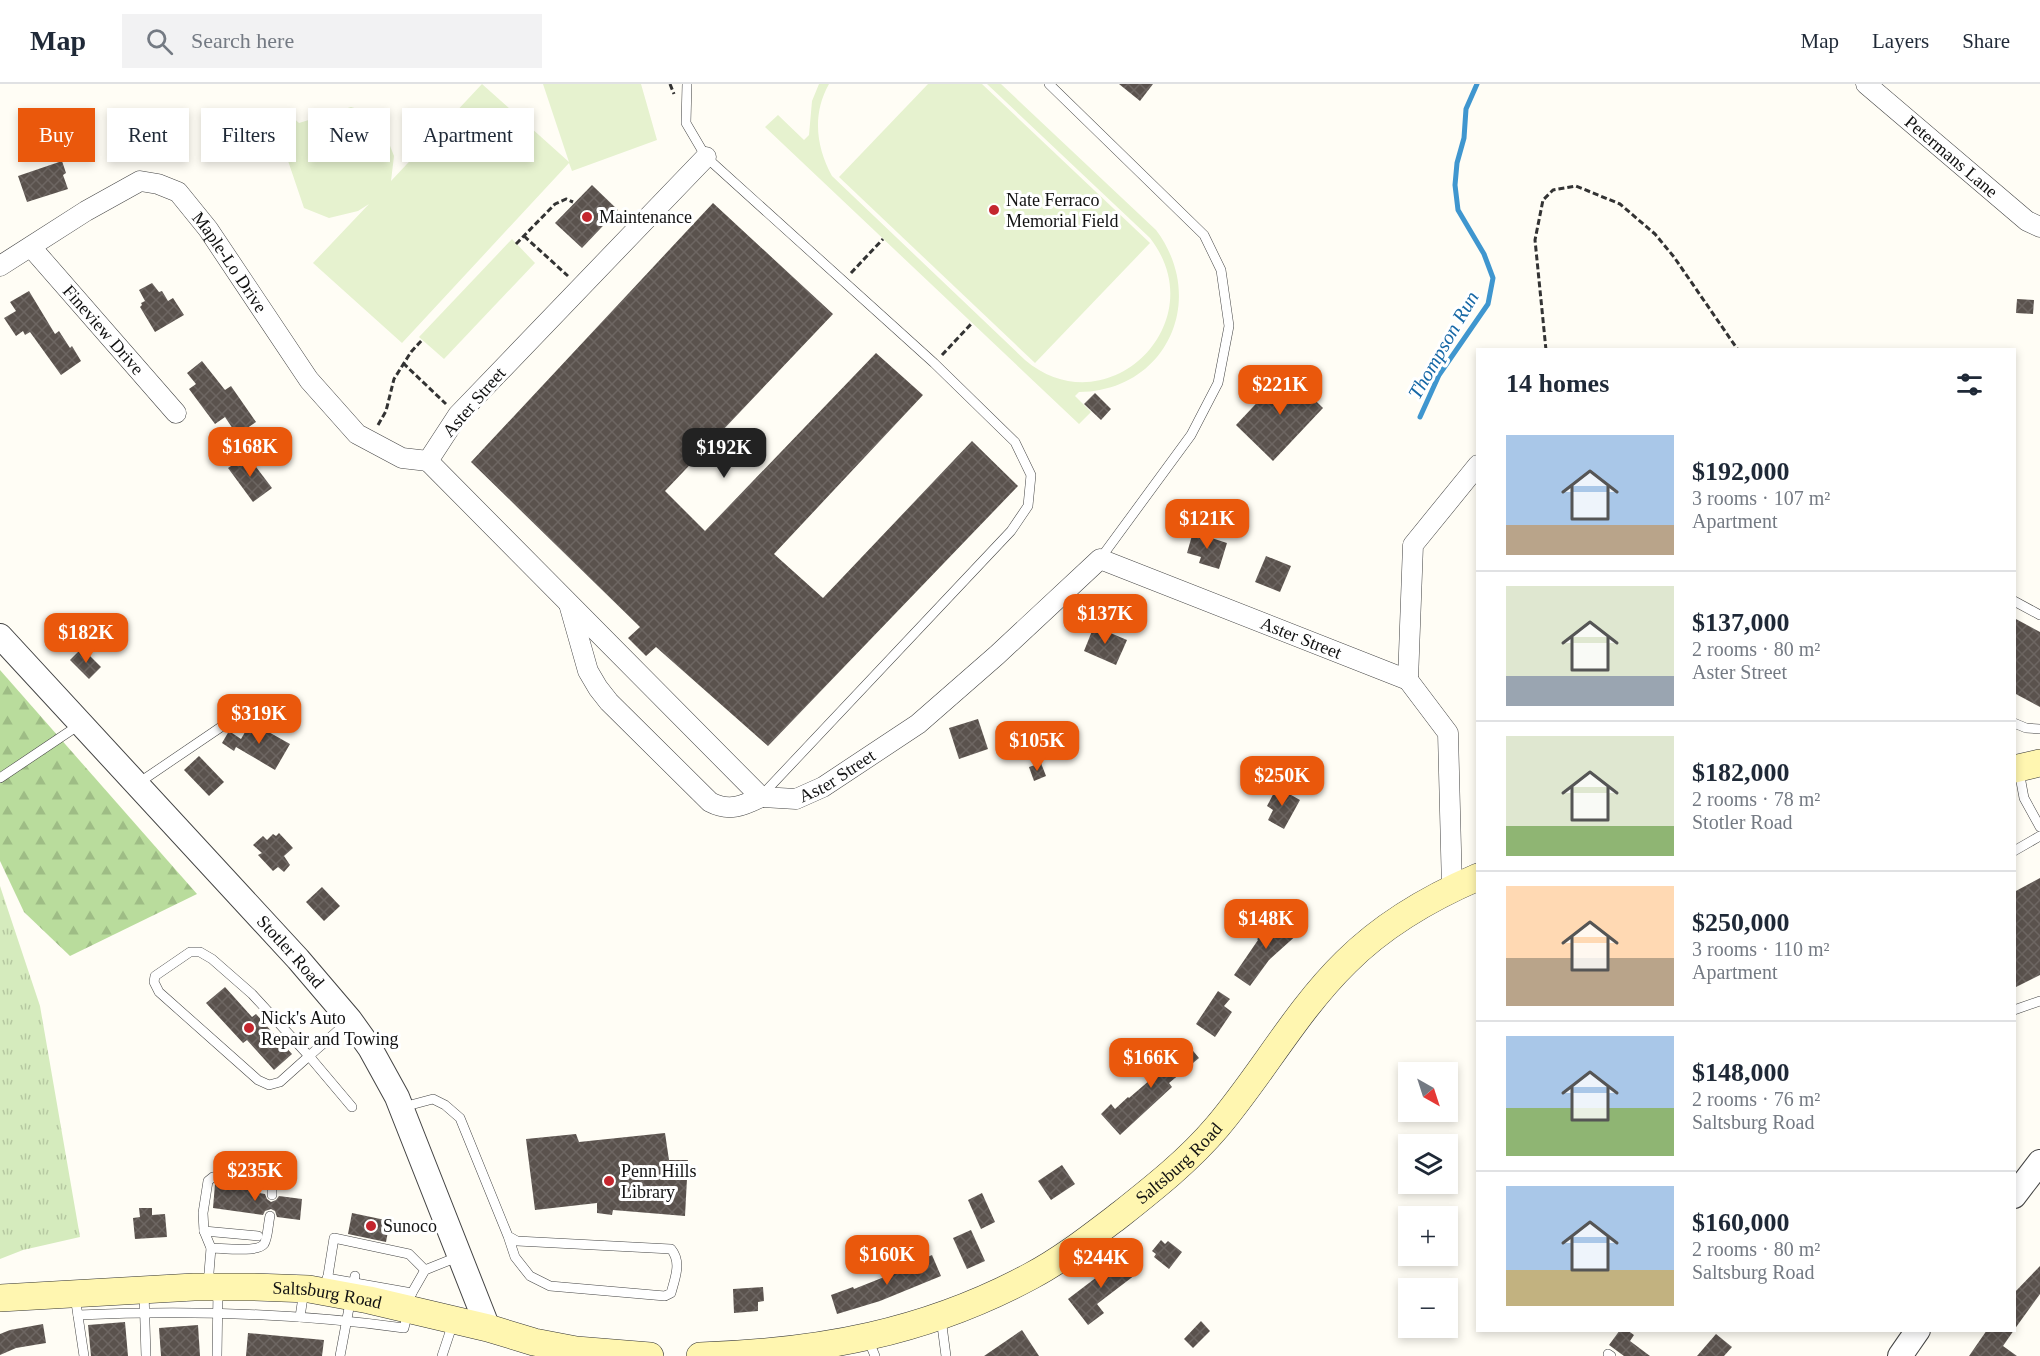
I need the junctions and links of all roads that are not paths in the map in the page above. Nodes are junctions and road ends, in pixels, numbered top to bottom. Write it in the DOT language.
graph roads {
  1 [pos="687,84"];
  2 [pos="1049,84"];
  3 [pos="1866,84"];
  4 [pos="706,157"];
  5 [pos="2040,227"];
  6 [pos="31,247"];
  7 [pos="0,266"];
  8 [pos="176,413"];
  9 [pos="428,461"];
  10 [pos="1476,467"];
  11 [pos="1100,559"];
  12 [pos="2016,602"];
  13 [pos="569,604"];
  14 [pos="2040,615"];
  15 [pos="0,636"];
  16 [pos="1408,680"];
  17 [pos="249,714"];
  18 [pos="81,724"];
  19 [pos="2016,724"];
  20 [pos="2040,729"];
  21 [pos="2024,767"];
  22 [pos="0,778"];
  23 [pos="137,784"];
  24 [pos="761,797"];
  25 [pos="2040,827"];
  26 [pos="2040,836"];
  27 [pos="2016,850"];
  28 [pos="1476,878"];
  29 [pos="1452,888"];
  30 [pos="2040,1001"];
  31 [pos="2016,1009"];
  32 [pos="350,1020"];
  33 [pos="309,1056"];
  34 [pos="352,1107"];
  35 [pos="401,1108"];
  36 [pos="2040,1162"];
  37 [pos="2016,1193"];
  38 [pos="272,1195"];
  39 [pos="270,1216"];
  40 [pos="204,1231"];
  41 [pos="258,1236"];
  42 [pos="508,1236"];
  43 [pos="362,1244"];
  44 [pos="211,1248"];
  45 [pos="387,1249"];
  46 [pos="359,1254"];
  47 [pos="460,1256"];
  48 [pos="386,1260"];
  49 [pos="425,1270"];
  50 [pos="338,1290"];
  51 [pos="214,1296"];
  52 [pos="394,1296"];
  53 [pos="0,1298"];
  54 [pos="144,1301"];
  55 [pos="77,1304"];
  56 [pos="941,1316"];
  57 [pos="300,1317"];
  58 [pos="454,1321"];
  59 [pos="488,1329"];
  60 [pos="1917,1332"];
  61 [pos="871,1347"];
  62 [pos="554,1351"];
  63 [pos="798,1353"];
  64 [pos="84,1356"];
  65 [pos="146,1356"];
  66 [pos="217,1356"];
  67 [pos="340,1356"];
  68 [pos="442,1356"];
  69 [pos="650,1356"];
  70 [pos="700,1356"];
  71 [pos="946,1356"];
  72 [pos="1900,1356"];
  1 -- 4 [label="lane"];
  2 -- 11 [label="lane"];
  3 -- 5 [label="street, Petermans Lane"];
  4 -- 9 [label="street, Aster Street"];
  4 -- 24 [label="lane"];
  6 -- 7 [label="street, Maple-Lo Drive"];
  6 -- 8 [label="street, Fineview Drive"];
  6 -- 9 [label="street, Maple-Lo Drive"];
  9 -- 13 [label="street"];
  10 -- 16 [label="street"];
  11 -- 16 [label="street, Aster Street"];
  11 -- 24 [label="street, Aster Street"];
  12 -- 14 [label="lane"];
  13 -- 24 [label="street"];
  13 -- 24 [label="street"];
  15 -- 18 [label="street, Stotler Road"];
  16 -- 29 [label="street"];
  17 -- 23 [label="lane"];
  18 -- 22 [label="lane"];
  18 -- 23 [label="street, Stotler Road"];
  19 -- 20 [label="lane"];
  21 -- 25 [label="lane"];
  23 -- 32 [label="street, Stotler Road"];
  26 -- 27 [label="lane"];
  28 -- 29 [label="main road, Saltsburg Road"];
  29 -- 56 [label="main road, Saltsburg Road"];
  30 -- 31 [label="lane"];
  32 -- 33 [label="lane"];
  32 -- 35 [label="street, Stotler Road"];
  33 -- 33 [label="lane"];
  33 -- 34 [label="lane"];
  35 -- 42 [label="lane"];
  35 -- 47 [label="street, Stotler Road"];
  36 -- 37 [label="street"];
  38 -- 40 [label="lane"];
  39 -- 44 [label="lane"];
  40 -- 41 [label="lane"];
  40 -- 44 [label="lane"];
  42 -- 42 [label="lane"];
  43 -- 45 [label="lane"];
  43 -- 46 [label="lane"];
  43 -- 50 [label="lane"];
  44 -- 51 [label="lane"];
  45 -- 48 [label="lane"];
  45 -- 49 [label="lane"];
  47 -- 49 [label="lane"];
  47 -- 59 [label="street, Stotler Road"];
  49 -- 52 [label="lane"];
  50 -- 51 [label="main road, Saltsburg Road"];
  50 -- 52 [label="main road, Saltsburg Road"];
  50 -- 52 [label="lane"];
  50 -- 57 [label="lane"];
  50 -- 57 [label="lane"];
  50 -- 67 [label="lane"];
  51 -- 54 [label="main road, Saltsburg Road"];
  51 -- 57 [label="lane"];
  51 -- 66 [label="lane"];
  52 -- 58 [label="main road, Saltsburg Road"];
  53 -- 55 [label="main road, Saltsburg Road"];
  54 -- 55 [label="main road, Saltsburg Road"];
  54 -- 65 [label="lane"];
  55 -- 64 [label="lane"];
  56 -- 61 [label="main road, Saltsburg Road"];
  56 -- 71 [label="lane"];
  58 -- 59 [label="main road, Saltsburg Road"];
  58 -- 68 [label="lane"];
  59 -- 62 [label="main road, Saltsburg Road"];
  60 -- 72 [label="street"];
  61 -- 63 [label="main road, Saltsburg Road"];
  62 -- 69 [label="main road, Saltsburg Road"];
  63 -- 70 [label="main road, Saltsburg Road"];
}
